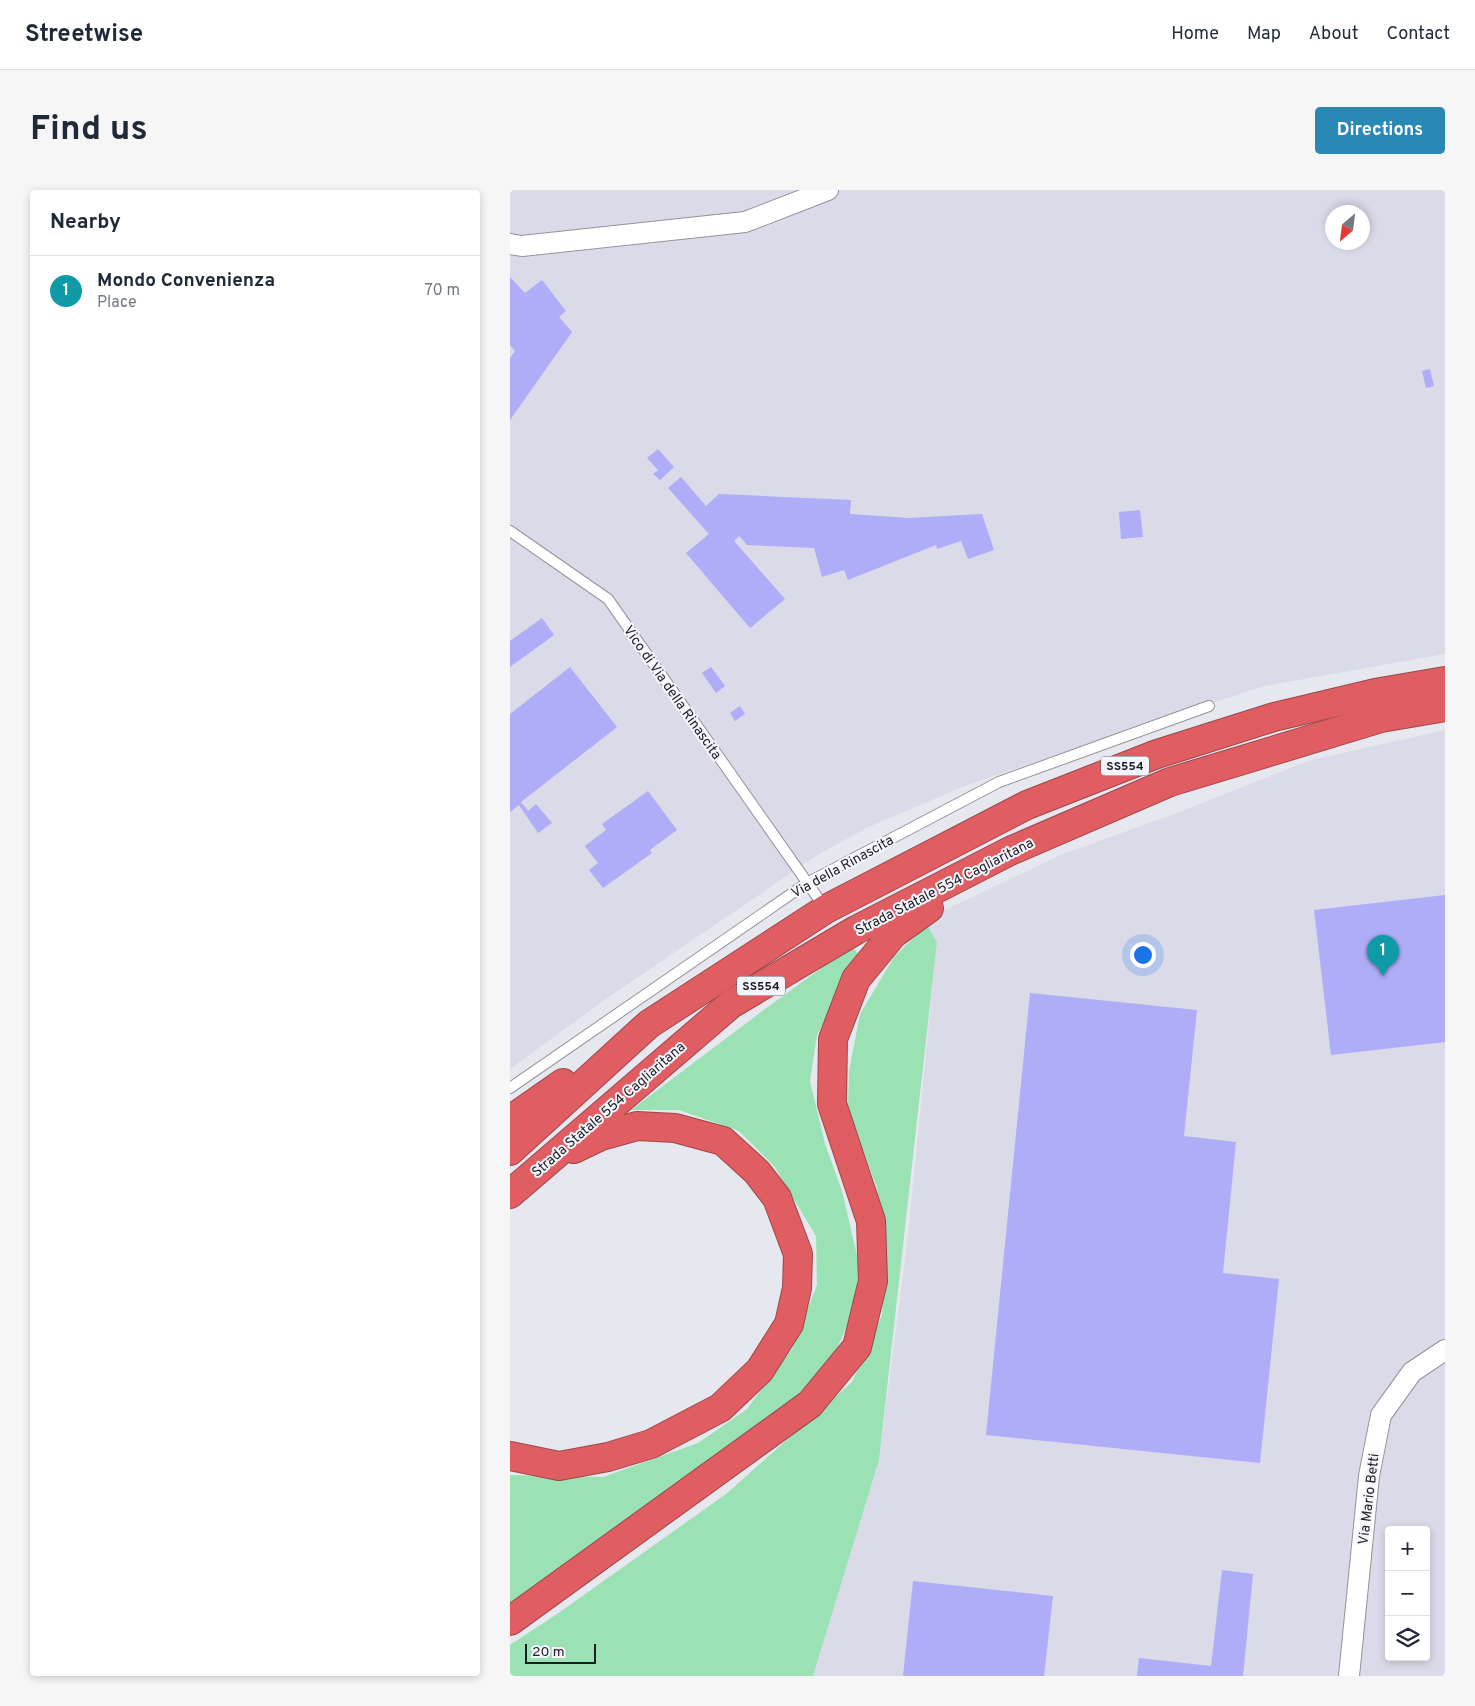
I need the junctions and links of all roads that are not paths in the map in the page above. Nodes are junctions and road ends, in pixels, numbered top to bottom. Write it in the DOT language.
graph roads {
  1 [pos="828,190"];
  2 [pos="510,244"];
  3 [pos="510,531"];
  4 [pos="1445,681"];
  5 [pos="1209,706"];
  6 [pos="1445,707"];
  7 [pos="1010,851"];
  8 [pos="807,882"];
  9 [pos="826,909"];
  10 [pos="649,1024"];
  11 [pos="510,1088"];
  12 [pos="510,1120"];
  13 [pos="510,1151"];
  14 [pos="541,1165"];
  15 [pos="510,1194"];
  16 [pos="1445,1350"];
  17 [pos="510,1456"];
  18 [pos="510,1621"];
  19 [pos="1349,1676"];
  1 -- 2 [label="street"];
  3 -- 8 [label="lane, Vico di Via della Rinascita"];
  4 -- 9 [label="highway, SS554"];
  5 -- 8 [label="lane, Via della Rinascita"];
  6 -- 7 [label="highway, Strada Statale 554 Cagliaritana / SS554"];
  7 -- 14 [label="highway, Strada Statale 554 Cagliaritana / SS554"];
  7 -- 18 [label="highway"];
  8 -- 9 [label="lane, Vico di Via della Rinascita"];
  8 -- 11 [label="lane, Via della Rinascita"];
  9 -- 10 [label="highway, SS554"];
  10 -- 12 [label="highway"];
  10 -- 13 [label="highway, SS554"];
  14 -- 15 [label="highway, Strada Statale 554 Cagliaritana / SS554"];
  14 -- 17 [label="highway"];
  16 -- 19 [label="street, Via Mario Betti"];
}
